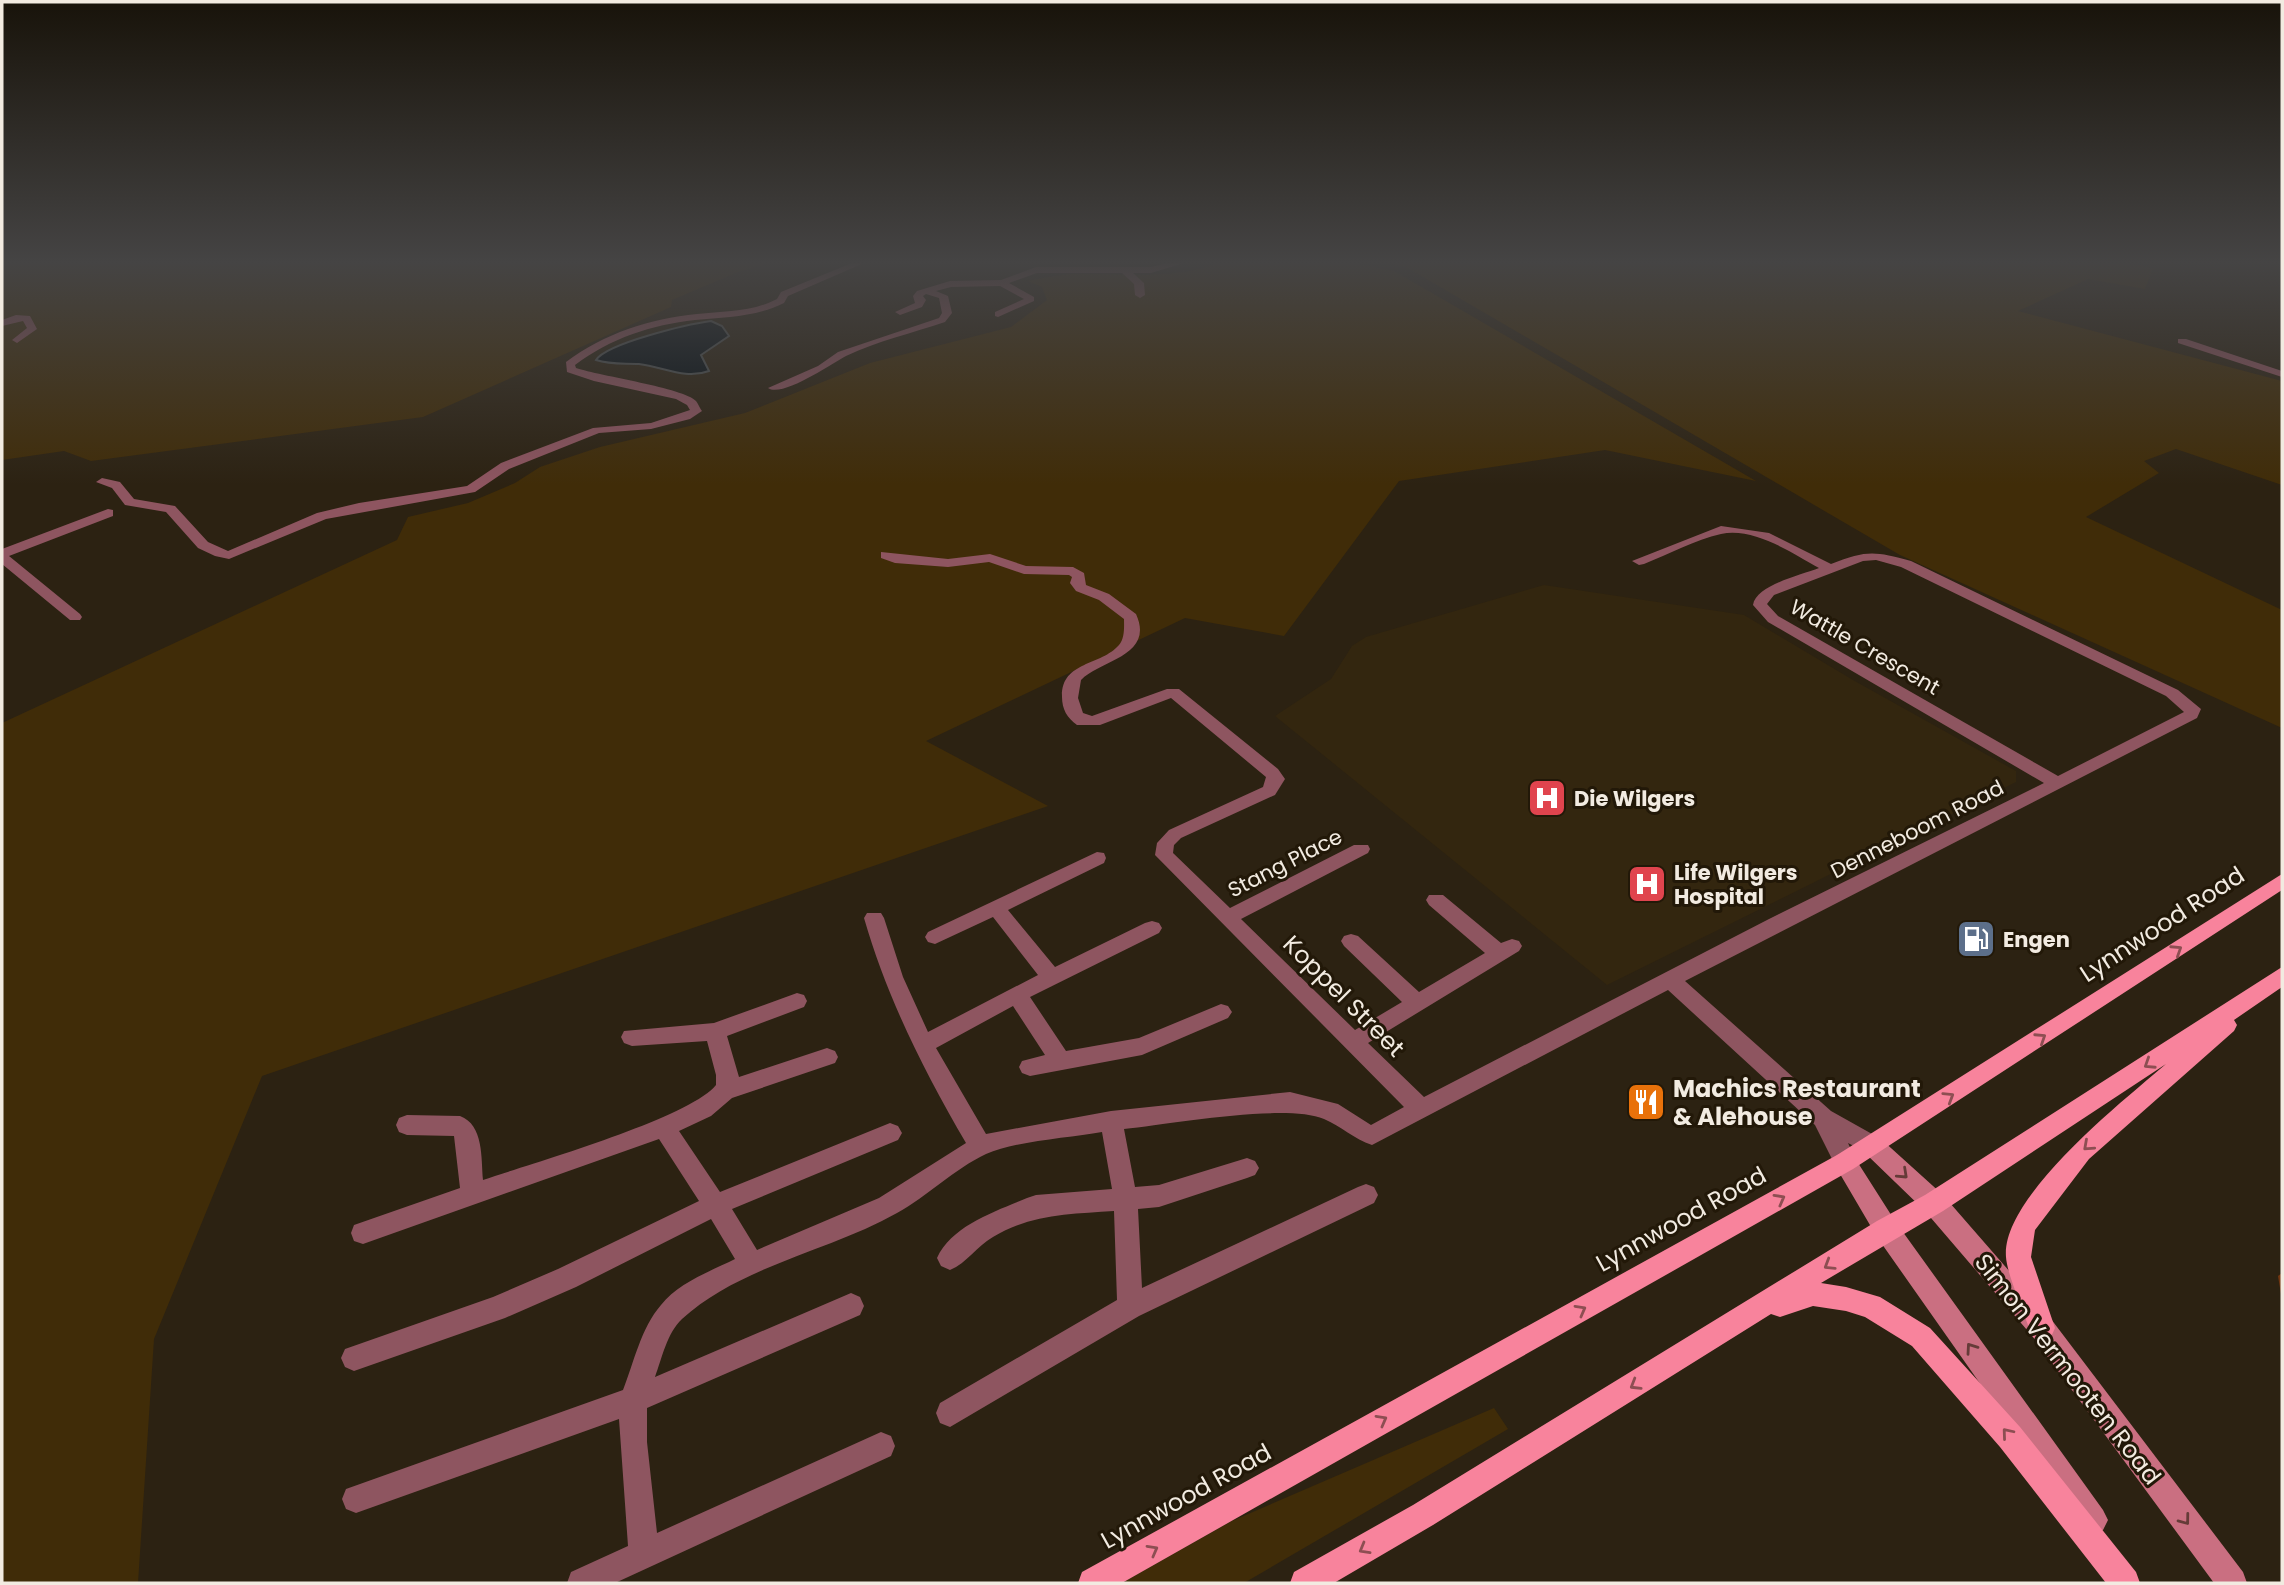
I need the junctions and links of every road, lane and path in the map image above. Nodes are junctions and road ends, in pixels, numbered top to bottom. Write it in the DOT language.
graph roads {
  1 [pos="21,337"];
  2 [pos="614,337"];
  3 [pos="892,337"];
  4 [pos="17,340"];
  5 [pos="2182,341"];
  6 [pos="2282,374"];
  7 [pos="773,388"];
  8 [pos="102,482"];
  9 [pos="108,513"];
  10 [pos="2,555"];
  11 [pos="886,555"];
  12 [pos="1639,561"];
  13 [pos="1829,568"];
  14 [pos="19,570"];
  15 [pos="2,576"];
  16 [pos="75,617"];
  17 [pos="2172,693"];
  18 [pos="2057,783"];
  19 [pos="1361,849"];
  20 [pos="1097,858"];
  21 [pos="2282,881"];
  22 [pos="1436,900"];
  23 [pos="996,908"];
  24 [pos="1229,917"];
  25 [pos="874,918"];
  26 [pos="1152,928"];
  27 [pos="935,937"];
  28 [pos="1351,941"];
  29 [pos="1051,977"];
  30 [pos="1671,980"];
  31 [pos="2275,981"];
  32 [pos="1017,995"];
  33 [pos="797,1001"];
  34 [pos="1417,1003"];
  35 [pos="1221,1012"];
  36 [pos="715,1032"];
  37 [pos="632,1037"];
  38 [pos="1352,1042"];
  39 [pos="925,1044"];
  40 [pos="827,1057"];
  41 [pos="1061,1061"];
  42 [pos="1030,1067"];
  43 [pos="727,1090"];
  44 [pos="1422,1110"];
  45 [pos="1824,1118"];
  46 [pos="1111,1121"];
  47 [pos="407,1125"];
  48 [pos="664,1127"];
  49 [pos="890,1133"];
  50 [pos="981,1146"];
  51 [pos="1873,1146"];
  52 [pos="1845,1163"];
  53 [pos="1247,1168"];
  54 [pos="473,1195"];
  55 [pos="1366,1195"];
  56 [pos="1126,1200"];
  57 [pos="1934,1203"];
  58 [pos="715,1205"];
  59 [pos="1886,1229"];
  60 [pos="363,1234"];
  61 [pos="950,1258"];
  62 [pos="751,1264"];
  63 [pos="850,1306"];
  64 [pos="1130,1307"];
  65 [pos="1742,1320"];
  66 [pos="2042,1328"];
  67 [pos="354,1358"];
  68 [pos="633,1401"];
  69 [pos="950,1413"];
  70 [pos="881,1446"];
  71 [pos="356,1499"];
  72 [pos="644,1555"];
  73 [pos="582,1583"];
  74 [pos="1093,1583"];
  75 [pos="1305,1583"];
  76 [pos="2125,1583"];
  77 [pos="2137,1583"];
  78 [pos="2232,1583"];
  1 -- 4 [label="street"];
  2 -- 8 [label="street"];
  3 -- 7 [label="street"];
  5 -- 6 [label="street"];
  9 -- 10 [label="street"];
  10 -- 14 [label="street"];
  11 -- 24 [label="street, Koppel Street"];
  12 -- 13 [label="street"];
  13 -- 17 [label="street, Wattle Crescent"];
  13 -- 18 [label="street, Wattle Crescent"];
  14 -- 15 [label="street"];
  14 -- 16 [label="street"];
  17 -- 18 [label="street, Denneboom Road"];
  18 -- 30 [label="street, Denneboom Road"];
  19 -- 24 [label="street, Stang Place"];
  20 -- 23 [label="street"];
  51 -- 21 [label="main road, Lynnwood Road, one-way"];
  22 -- 34 [label="street"];
  23 -- 27 [label="street"];
  23 -- 29 [label="street"];
  24 -- 38 [label="street, Koppel Street"];
  25 -- 39 [label="street"];
  26 -- 29 [label="street"];
  28 -- 34 [label="street"];
  29 -- 32 [label="street"];
  30 -- 44 [label="street, Denneboom Road"];
  30 -- 45 [label="street, Simon Vermooten Road"];
  31 -- 57 [label="main road, one-way"];
  31 -- 66 [label="main road, one-way"];
  32 -- 39 [label="street"];
  32 -- 41 [label="street"];
  33 -- 36 [label="street"];
  34 -- 38 [label="street"];
  35 -- 41 [label="street"];
  36 -- 37 [label="street"];
  36 -- 43 [label="street"];
  38 -- 44 [label="street, Koppel Street"];
  39 -- 50 [label="street"];
  40 -- 43 [label="street"];
  41 -- 42 [label="street"];
  43 -- 48 [label="street"];
  44 -- 46 [label="street, Denneboom Road"];
  45 -- 51 [label="street, Simon Vermooten Road"];
  45 -- 52 [label="street, Simon Vermooten Road"];
  46 -- 50 [label="street"];
  46 -- 56 [label="street"];
  47 -- 54 [label="street"];
  48 -- 54 [label="street"];
  48 -- 58 [label="street"];
  49 -- 58 [label="street"];
  50 -- 62 [label="street"];
  51 -- 52 [label="main road, Lynnwood Road"];
  51 -- 57 [label="main road, Simon Vermooten Road, one-way"];
  52 -- 59 [label="main road, Simon Vermooten Road"];
  74 -- 52 [label="main road, Lynnwood Road, one-way"];
  53 -- 56 [label="street"];
  54 -- 60 [label="street"];
  55 -- 64 [label="street"];
  56 -- 61 [label="street"];
  56 -- 64 [label="street"];
  57 -- 59 [label="main road"];
  57 -- 66 [label="main road, Simon Vermooten Road"];
  58 -- 62 [label="street"];
  58 -- 67 [label="street"];
  59 -- 65 [label="main road, one-way"];
  77 -- 59 [label="main road, Simon Vermooten Road, one-way"];
  62 -- 68 [label="street"];
  63 -- 68 [label="street"];
  64 -- 69 [label="street"];
  65 -- 75 [label="main road, one-way"];
  76 -- 65 [label="main road, one-way"];
  66 -- 78 [label="main road, Simon Vermooten Road, one-way"];
  68 -- 71 [label="street"];
  68 -- 72 [label="street"];
  70 -- 72 [label="street"];
  72 -- 73 [label="street"];
}
